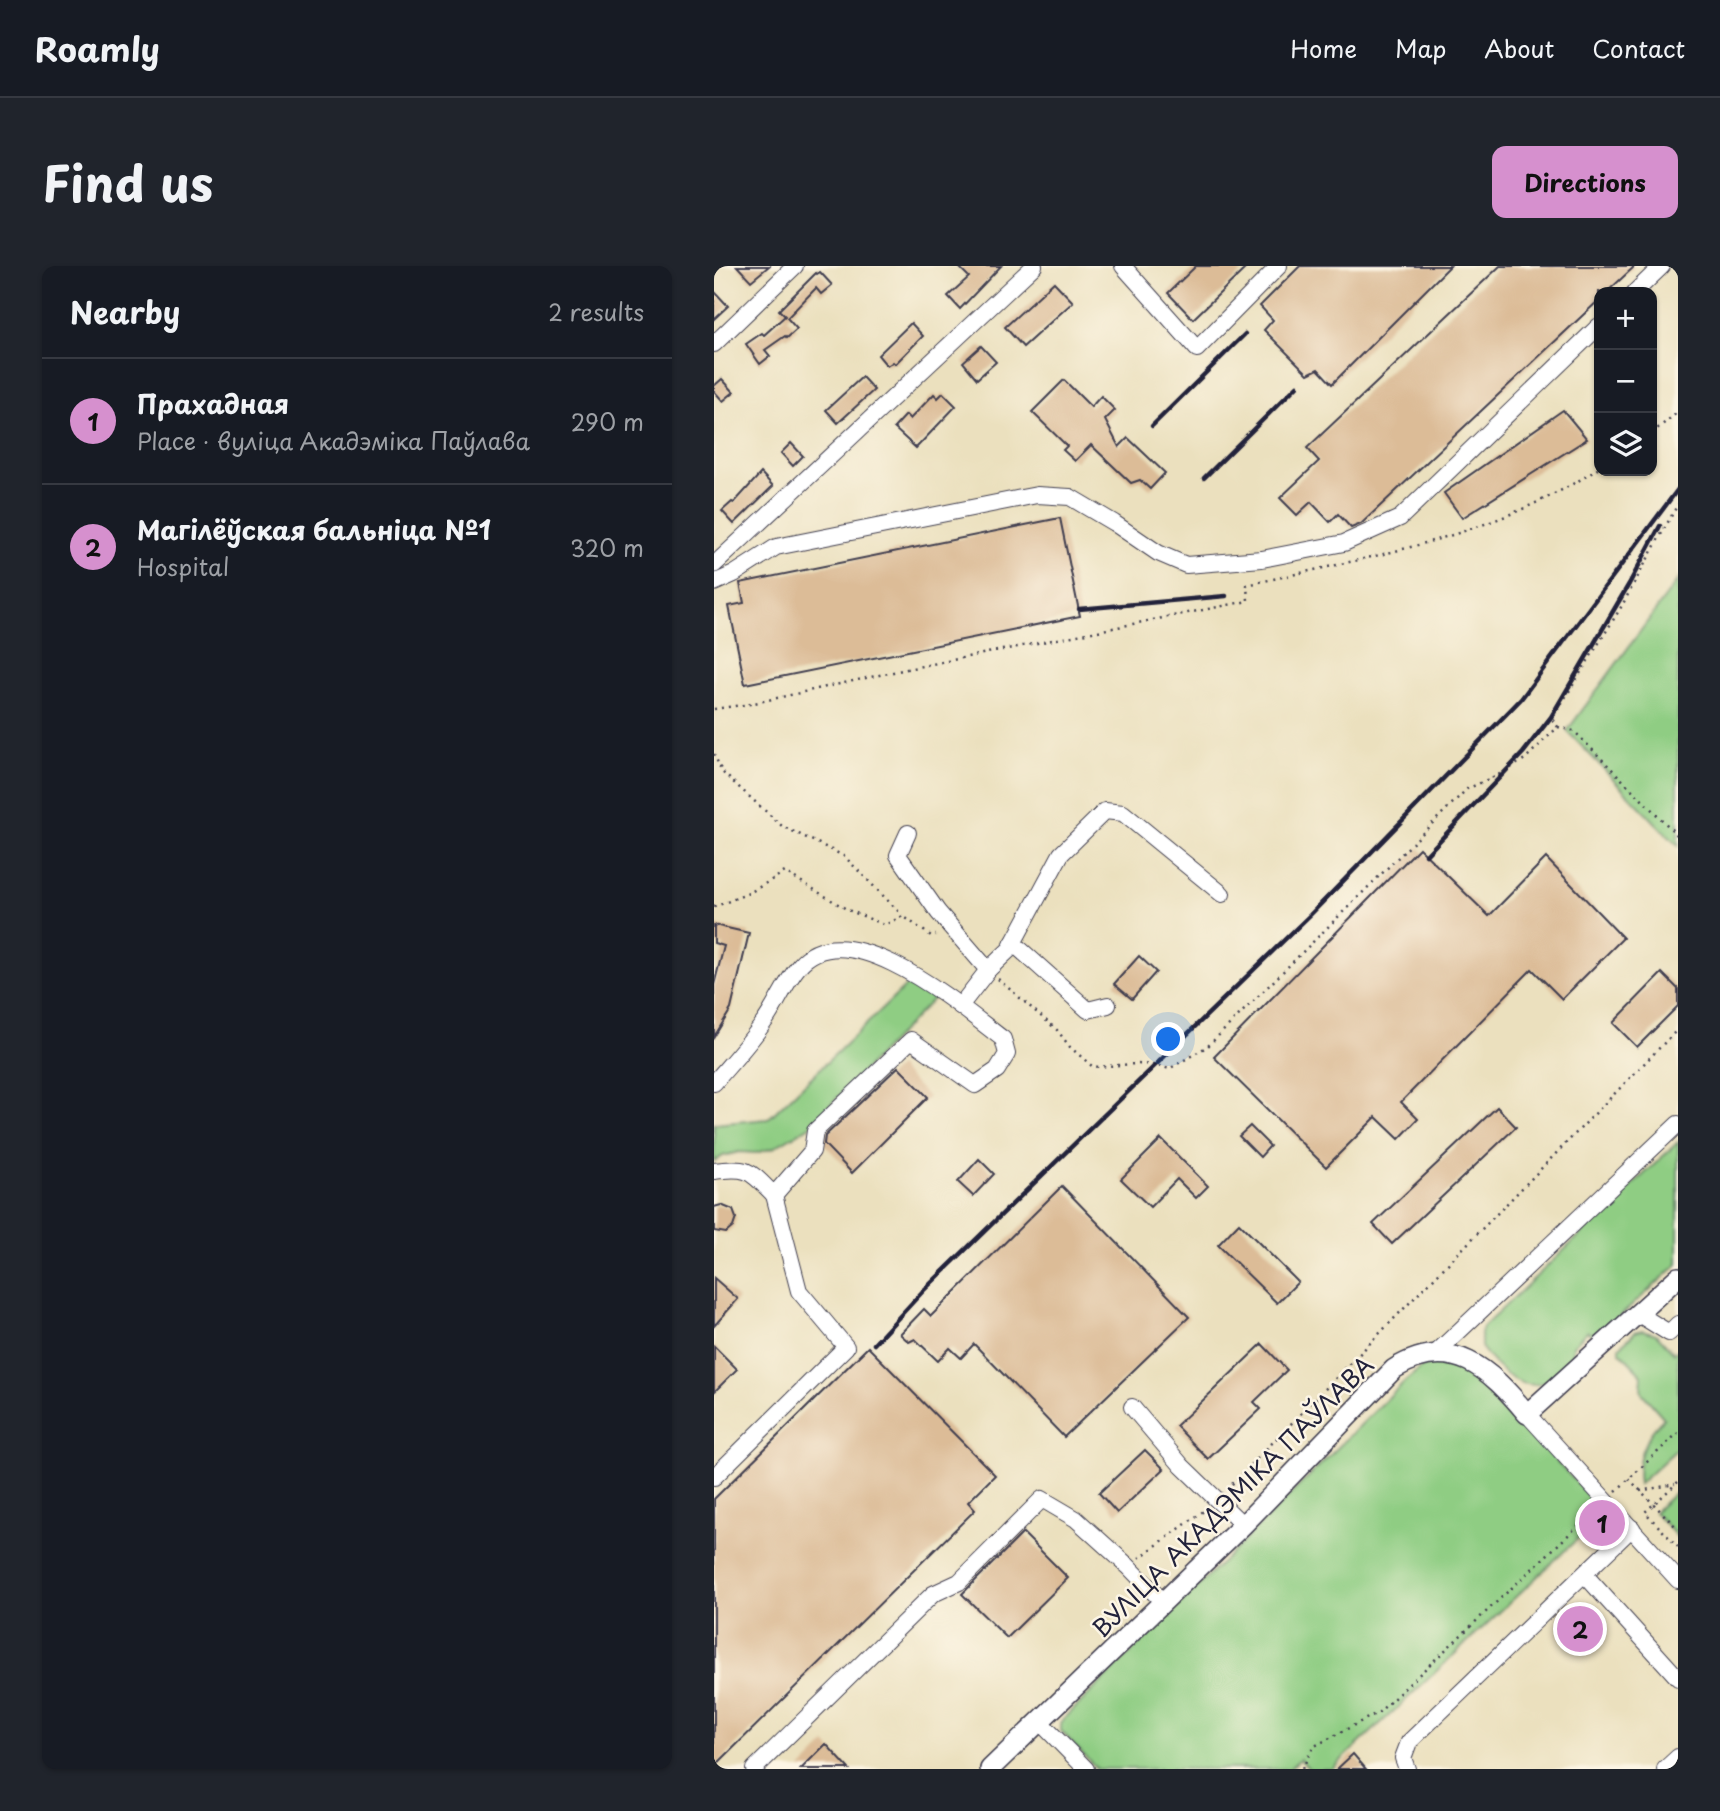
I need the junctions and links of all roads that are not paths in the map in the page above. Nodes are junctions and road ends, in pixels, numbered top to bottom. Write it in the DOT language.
graph roads {
  1 [pos="795,266"];
  2 [pos="1034,266"];
  3 [pos="1123,266"];
  4 [pos="1279,266"];
  5 [pos="1662,266"];
  6 [pos="1640,287"];
  7 [pos="1594,331"];
  8 [pos="714,344"];
  9 [pos="714,565"];
  10 [pos="714,583"];
  11 [pos="908,833"];
  12 [pos="1223,894"];
  13 [pos="1013,943"];
  14 [pos="988,970"];
  15 [pos="1108,1005"];
  16 [pos="960,1006"];
  17 [pos="714,1083"];
  18 [pos="1678,1124"];
  19 [pos="714,1171"];
  20 [pos="774,1195"];
  21 [pos="1678,1277"];
  22 [pos="1637,1313"];
  23 [pos="1678,1324"];
  24 [pos="1436,1353"];
  25 [pos="1132,1407"];
  26 [pos="1527,1414"];
  27 [pos="714,1477"];
  28 [pos="1242,1525"];
  29 [pos="1632,1528"];
  30 [pos="1585,1575"];
  31 [pos="1678,1580"];
  32 [pos="1163,1602"];
  33 [pos="1678,1678"];
  34 [pos="1039,1721"];
  35 [pos="1678,1757"];
  36 [pos="754,1769"];
  37 [pos="990,1769"];
  38 [pos="1086,1769"];
  39 [pos="1407,1769"];
  40 [pos="1665,1769"];
  1 -- 8 [label="street"];
  2 -- 9 [label="street"];
  3 -- 4 [label="street"];
  5 -- 6 [label="street"];
  7 -- 10 [label="street"];
  11 -- 14 [label="street"];
  12 -- 13 [label="street"];
  13 -- 14 [label="street"];
  13 -- 15 [label="street"];
  14 -- 16 [label="street"];
  16 -- 17 [label="street"];
  16 -- 20 [label="street"];
  18 -- 24 [label="street"];
  19 -- 20 [label="street"];
  20 -- 27 [label="street"];
  21 -- 22 [label="main road"];
  22 -- 23 [label="street"];
  22 -- 26 [label="main road"];
  24 -- 26 [label="main road"];
  24 -- 28 [label="main road, ВУЛІЦА АКАДЭМІКА ПАЎЛАВА"];
  25 -- 28 [label="street"];
  26 -- 29 [label="street"];
  28 -- 32 [label="main road, ВУЛІЦА АКАДЭМІКА ПАЎЛАВА"];
  29 -- 30 [label="street"];
  29 -- 31 [label="street"];
  30 -- 33 [label="street"];
  30 -- 39 [label="street"];
  32 -- 34 [label="main road, ВУЛІЦА АКАДЭМІКА ПАЎЛАВА"];
  32 -- 36 [label="street"];
  34 -- 37 [label="main road, ВУЛІЦА АКАДЭМІКА ПАЎЛАВА"];
  34 -- 38 [label="street"];
  35 -- 40 [label="street"];
}
